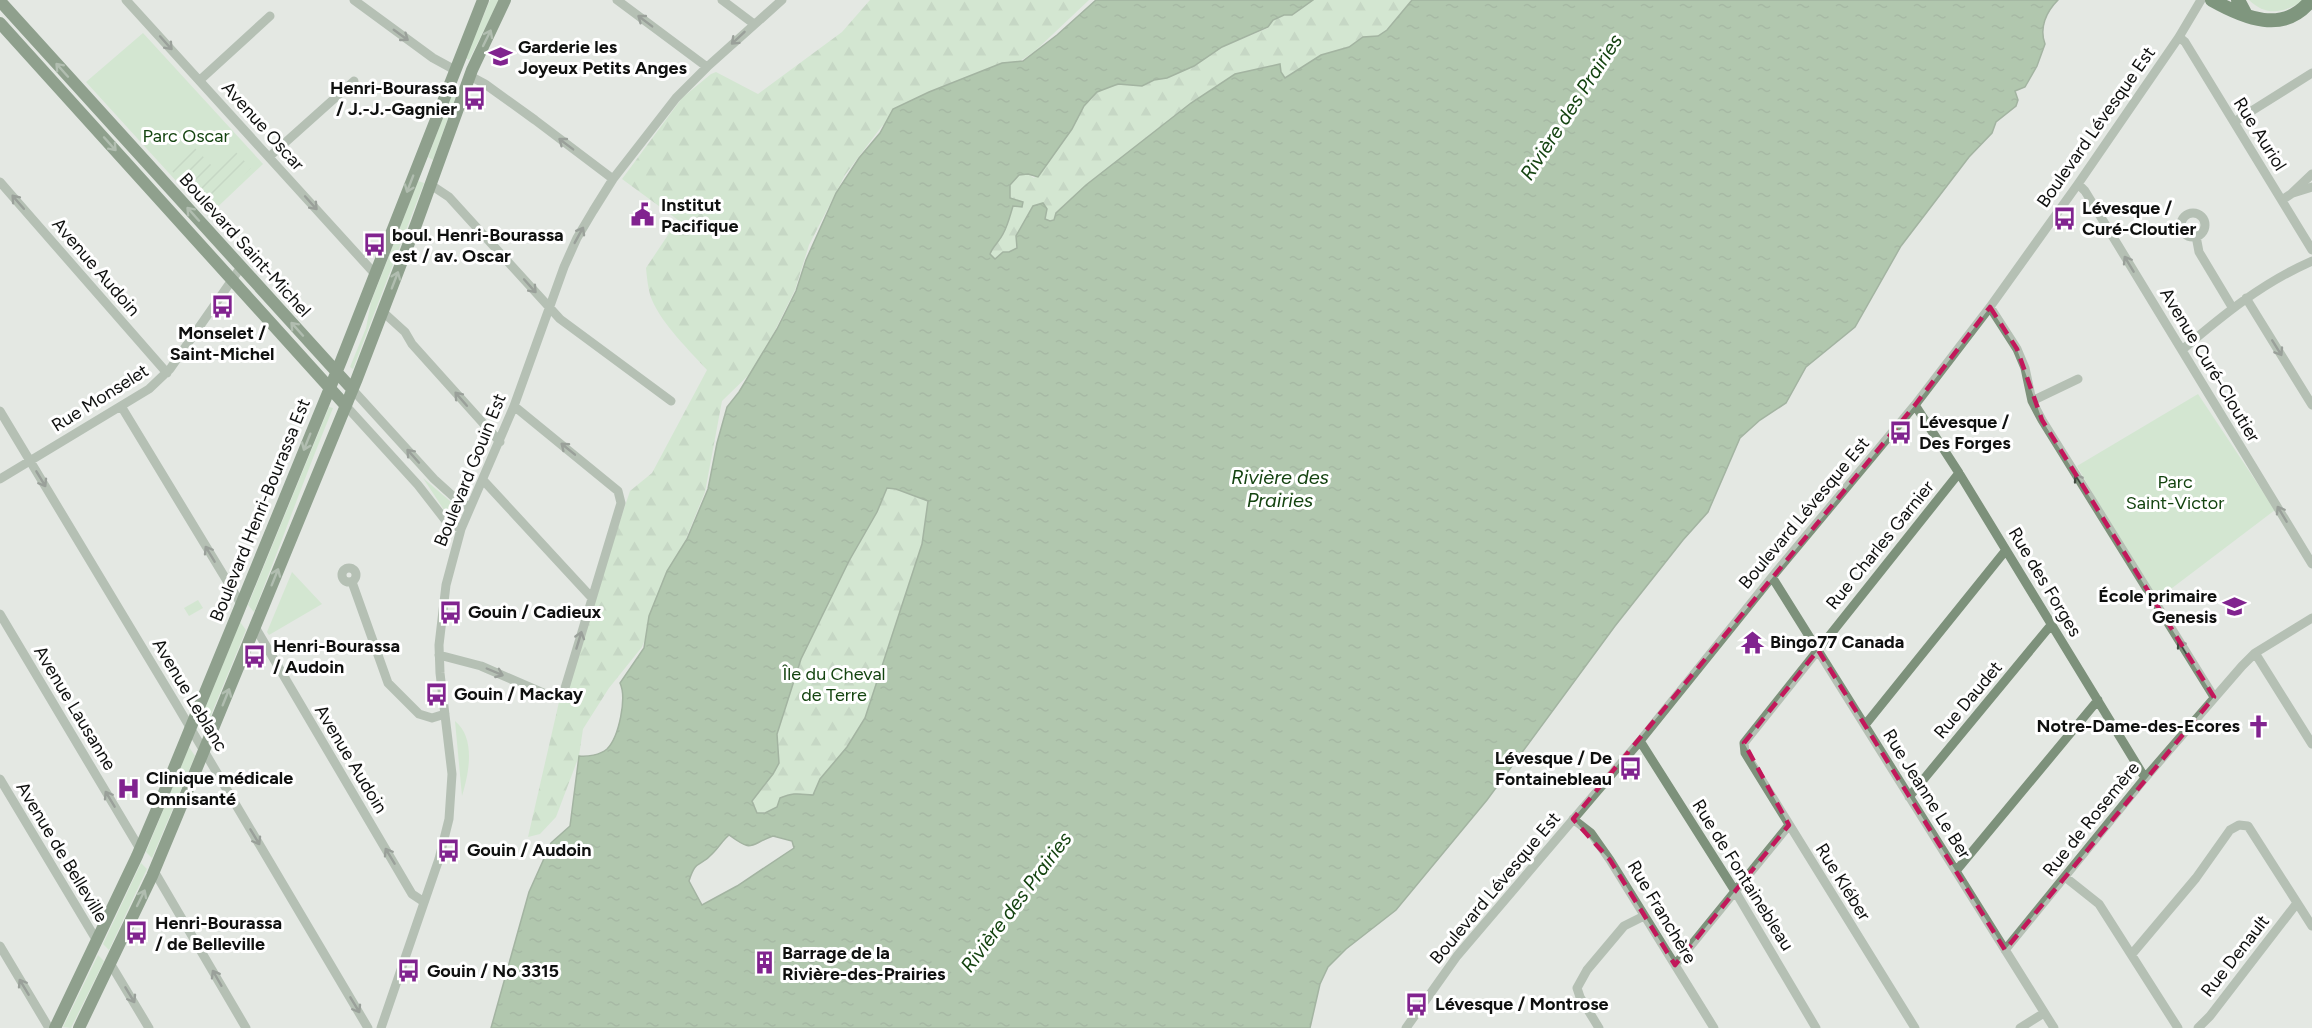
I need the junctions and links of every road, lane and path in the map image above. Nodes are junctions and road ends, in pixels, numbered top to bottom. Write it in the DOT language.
graph roads {
  1 [pos="354,0"];
  2 [pos="483,0"];
  3 [pos="505,0"];
  4 [pos="617,0"];
  5 [pos="722,0"];
  6 [pos="782,0"];
  7 [pos="2201,0"];
  8 [pos="2212,0"];
  9 [pos="2238,0"];
  10 [pos="2311,0"];
  11 [pos="0,1"];
  12 [pos="130,1"];
  13 [pos="2246,15"];
  14 [pos="270,16"];
  15 [pos="0,23"];
  16 [pos="754,24"];
  17 [pos="2179,37"];
  18 [pos="707,67"];
  19 [pos="454,70"];
  20 [pos="2312,73"];
  21 [pos="470,76"];
  22 [pos="200,80"];
  23 [pos="354,81"];
  24 [pos="2234,122"];
  25 [pos="269,157"];
  26 [pos="2312,174"];
  27 [pos="613,179"];
  28 [pos="0,182"];
  29 [pos="2078,184"];
  30 [pos="430,185"];
  31 [pos="2312,187"];
  32 [pos="2291,194"];
  33 [pos="2282,200"];
  34 [pos="2196,236"];
  35 [pos="2312,250"];
  36 [pos="2312,261"];
  37 [pos="241,267"];
  38 [pos="375,274"];
  39 [pos="232,280"];
  40 [pos="2246,298"];
  41 [pos="1990,307"];
  42 [pos="2232,307"];
  43 [pos="550,309"];
  44 [pos="383,312"];
  45 [pos="2182,350"];
  46 [pos="336,372"];
  47 [pos="167,373"];
  48 [pos="2078,379"];
  49 [pos="330,388"];
  50 [pos="352,389"];
  51 [pos="671,401"];
  52 [pos="2032,401"];
  53 [pos="1915,405"];
  54 [pos="2312,405"];
  55 [pos="121,406"];
  56 [pos="346,406"];
  57 [pos="514,406"];
  58 [pos="0,411"];
  59 [pos="500,442"];
  60 [pos="30,460"];
  61 [pos="1959,473"];
  62 [pos="0,479"];
  63 [pos="483,480"];
  64 [pos="470,508"];
  65 [pos="461,529"];
  66 [pos="2006,550"];
  67 [pos="2312,564"];
  68 [pos="1772,577"];
  69 [pos="352,582"];
  70 [pos="592,598"];
  71 [pos="241,604"];
  72 [pos="0,614"];
  73 [pos="2312,618"];
  74 [pos="2051,625"];
  75 [pos="255,627"];
  76 [pos="1818,650"];
  77 [pos="2255,653"];
  78 [pos="439,655"];
  79 [pos="2214,697"];
  80 [pos="2097,700"];
  81 [pos="445,714"];
  82 [pos="1865,725"];
  83 [pos="191,728"];
  84 [pos="1640,741"];
  85 [pos="2312,744"];
  86 [pos="204,751"];
  87 [pos="1745,753"];
  88 [pos="2145,778"];
  89 [pos="0,779"];
  90 [pos="1910,797"];
  91 [pos="1573,819"];
  92 [pos="1789,825"];
  93 [pos="140,849"];
  94 [pos="154,871"];
  95 [pos="1956,871"];
  96 [pos="2065,877"];
  97 [pos="1735,891"];
  98 [pos="424,902"];
  99 [pos="2297,903"];
  100 [pos="1644,916"];
  101 [pos="2312,926"];
  102 [pos="97,941"];
  103 [pos="0,946"];
  104 [pos="2005,950"];
  105 [pos="2132,954"];
  106 [pos="110,963"];
  107 [pos="1675,965"];
  108 [pos="2044,1013"];
  109 [pos="49,1028"];
  110 [pos="55,1028"];
  111 [pos="79,1028"];
  112 [pos="149,1028"];
  113 [pos="246,1028"];
  114 [pos="368,1028"];
  115 [pos="381,1028"];
  116 [pos="1407,1028"];
  117 [pos="1599,1028"];
  118 [pos="1714,1028"];
  119 [pos="1816,1028"];
  120 [pos="1915,1028"];
  121 [pos="2020,1028"];
  122 [pos="2054,1028"];
  123 [pos="2178,1028"];
  124 [pos="2198,1028"];
  1 -- 19 [label="street, one-way"];
  2 -- 19 [label="main road, Boulevard Henri-Bourassa Est"];
  21 -- 3 [label="main road, one-way"];
  18 -- 4 [label="street, one-way"];
  5 -- 16 [label="street"];
  6 -- 16 [label="street, Boulevard Gouin Est"];
  7 -- 17 [label="street, Boulevard Lévesque Est"];
  8 -- 13 [label="highway"];
  9 -- 13 [label="highway"];
  10 -- 13 [label="highway"];
  37 -- 11 [label="main road, Boulevard Saint-Michel, one-way"];
  12 -- 22 [label="street, Avenue Oscar, one-way"];
  14 -- 22 [label="street"];
  15 -- 39 [label="main road, Boulevard Saint-Michel, one-way"];
  16 -- 18 [label="street, Boulevard Gouin Est, one-way"];
  17 -- 24 [label="street, Rue Auriol"];
  17 -- 29 [label="street, Boulevard Lévesque Est"];
  18 -- 27 [label="street, Boulevard Gouin Est"];
  19 -- 38 [label="main road, Boulevard Henri-Bourassa Est, one-way"];
  20 -- 24 [label="street"];
  27 -- 21 [label="street, one-way"];
  21 -- 30 [label="main road"];
  22 -- 25 [label="street, Avenue Oscar"];
  23 -- 25 [label="street"];
  24 -- 33 [label="street, Rue Auriol"];
  25 -- 38 [label="street, Avenue Oscar, one-way"];
  26 -- 32 [label="street"];
  43 -- 27 [label="street, Boulevard Gouin Est, one-way"];
  47 -- 28 [label="street, Avenue Audoin, one-way"];
  29 -- 41 [label="street, Boulevard Lévesque Est"];
  45 -- 29 [label="street, Avenue Curé-Cloutier, one-way"];
  30 -- 43 [label="street, one-way"];
  44 -- 30 [label="main road, one-way"];
  31 -- 32 [label="street"];
  32 -- 33 [label="street"];
  33 -- 35 [label="street, Rue Auriol"];
  34 -- 42 [label="street"];
  36 -- 40 [label="street"];
  37 -- 39 [label="street, Rue Monselet"];
  46 -- 37 [label="main road, Boulevard Saint-Michel, one-way"];
  38 -- 46 [label="main road, Boulevard Henri-Bourassa Est"];
  39 -- 47 [label="street, Rue Monselet"];
  39 -- 49 [label="main road, Boulevard Saint-Michel"];
  40 -- 42 [label="street"];
  40 -- 54 [label="street, one-way"];
  41 -- 52 [label="street"];
  41 -- 53 [label="street, Boulevard Lévesque Est"];
  42 -- 45 [label="street"];
  43 -- 51 [label="street"];
  43 -- 57 [label="street, Boulevard Gouin Est"];
  44 -- 50 [label="main road"];
  59 -- 44 [label="street, one-way"];
  67 -- 45 [label="street, Avenue Curé-Cloutier, one-way"];
  46 -- 49 [label="main road, Boulevard Henri-Bourassa Est"];
  46 -- 50 [label="main road, Boulevard Saint-Michel"];
  47 -- 55 [label="street, Rue Monselet"];
  48 -- 52 [label="street"];
  49 -- 56 [label="main road, Boulevard Saint-Michel"];
  49 -- 71 [label="main road, Boulevard Henri-Bourassa Est, one-way"];
  50 -- 56 [label="main road"];
  64 -- 50 [label="street, Boulevard Saint-Michel, one-way"];
  79 -- 52 [label="street, one-way"];
  53 -- 61 [label="street, Rue des Forges"];
  53 -- 68 [label="street, Boulevard Lévesque Est"];
  55 -- 60 [label="street, Rue Monselet"];
  71 -- 55 [label="street, one-way"];
  56 -- 65 [label="street, Boulevard Saint-Michel"];
  75 -- 56 [label="main road, one-way"];
  57 -- 59 [label="street, Boulevard Gouin Est"];
  70 -- 57 [label="street, one-way"];
  58 -- 60 [label="street, Avenue Leblanc"];
  59 -- 63 [label="street, Boulevard Gouin Est"];
  60 -- 62 [label="street, Rue Monselet"];
  60 -- 83 [label="street, Avenue Leblanc, one-way"];
  61 -- 66 [label="street, Rue des Forges"];
  61 -- 76 [label="street, Rue Charles Garnier"];
  63 -- 64 [label="street, Boulevard Gouin Est"];
  63 -- 70 [label="street"];
  64 -- 65 [label="street, Boulevard Gouin Est"];
  65 -- 78 [label="street, Boulevard Gouin Est"];
  66 -- 74 [label="street, Rue des Forges"];
  66 -- 82 [label="street"];
  68 -- 76 [label="street, Rue Jeanne Le Ber"];
  68 -- 84 [label="street, Boulevard Lévesque Est"];
  69 -- 81 [label="street"];
  78 -- 70 [label="street, one-way"];
  71 -- 83 [label="main road, Boulevard Henri-Bourassa Est"];
  93 -- 72 [label="street, Avenue Lausanne, one-way"];
  73 -- 77 [label="street, Rue de Rosemère"];
  74 -- 80 [label="street, Rue des Forges"];
  74 -- 90 [label="street, Rue Daudet"];
  86 -- 75 [label="main road, one-way"];
  98 -- 75 [label="street, Avenue Audoin, one-way"];
  76 -- 82 [label="street, Rue Jeanne Le Ber"];
  76 -- 87 [label="street, Rue Charles Garnier"];
  77 -- 79 [label="street, Rue de Rosemère"];
  77 -- 85 [label="street"];
  78 -- 81 [label="street, Boulevard Gouin Est"];
  79 -- 88 [label="street, Rue de Rosemère"];
  80 -- 88 [label="street, Rue des Forges"];
  80 -- 95 [label="street"];
  81 -- 98 [label="street, Boulevard Gouin Est"];
  82 -- 90 [label="street, Rue Jeanne Le Ber"];
  83 -- 86 [label="street, Avenue Leblanc"];
  83 -- 93 [label="main road, Boulevard Henri-Bourassa Est"];
  84 -- 91 [label="street, Boulevard Lévesque Est"];
  84 -- 97 [label="street, Rue de Fontainebleau"];
  86 -- 94 [label="main road"];
  86 -- 114 [label="street, Avenue Leblanc, one-way"];
  87 -- 92 [label="street, Rue Kléber"];
  88 -- 96 [label="street, Rue de Rosemère"];
  89 -- 102 [label="street, Avenue de Belleville"];
  90 -- 95 [label="street, Rue Jeanne Le Ber"];
  91 -- 100 [label="street, Rue Franchère"];
  91 -- 116 [label="street, Boulevard Lévesque Est"];
  92 -- 97 [label="street"];
  92 -- 120 [label="street, Rue Kléber"];
  93 -- 102 [label="main road, Boulevard Henri-Bourassa Est"];
  106 -- 94 [label="main road, one-way"];
  113 -- 94 [label="street, one-way"];
  95 -- 104 [label="street, Rue Jeanne Le Ber"];
  96 -- 104 [label="street, Rue de Rosemère"];
  96 -- 105 [label="street"];
  97 -- 107 [label="street"];
  97 -- 119 [label="street, Rue de Fontainebleau"];
  98 -- 115 [label="street, Boulevard Gouin Est"];
  99 -- 101 [label="street"];
  99 -- 105 [label="street"];
  99 -- 124 [label="street, Rue Denault"];
  100 -- 107 [label="street, Rue Franchère"];
  100 -- 117 [label="street"];
  102 -- 110 [label="main road, Boulevard Henri-Bourassa Est"];
  109 -- 103 [label="street, one-way"];
  104 -- 108 [label="street, Rue Jeanne Le Ber"];
  105 -- 123 [label="street"];
  106 -- 111 [label="main road"];
  106 -- 112 [label="street, one-way"];
  107 -- 118 [label="street, Rue Franchère"];
  108 -- 121 [label="street"];
  108 -- 122 [label="street, Rue Jeanne Le Ber"];
}
